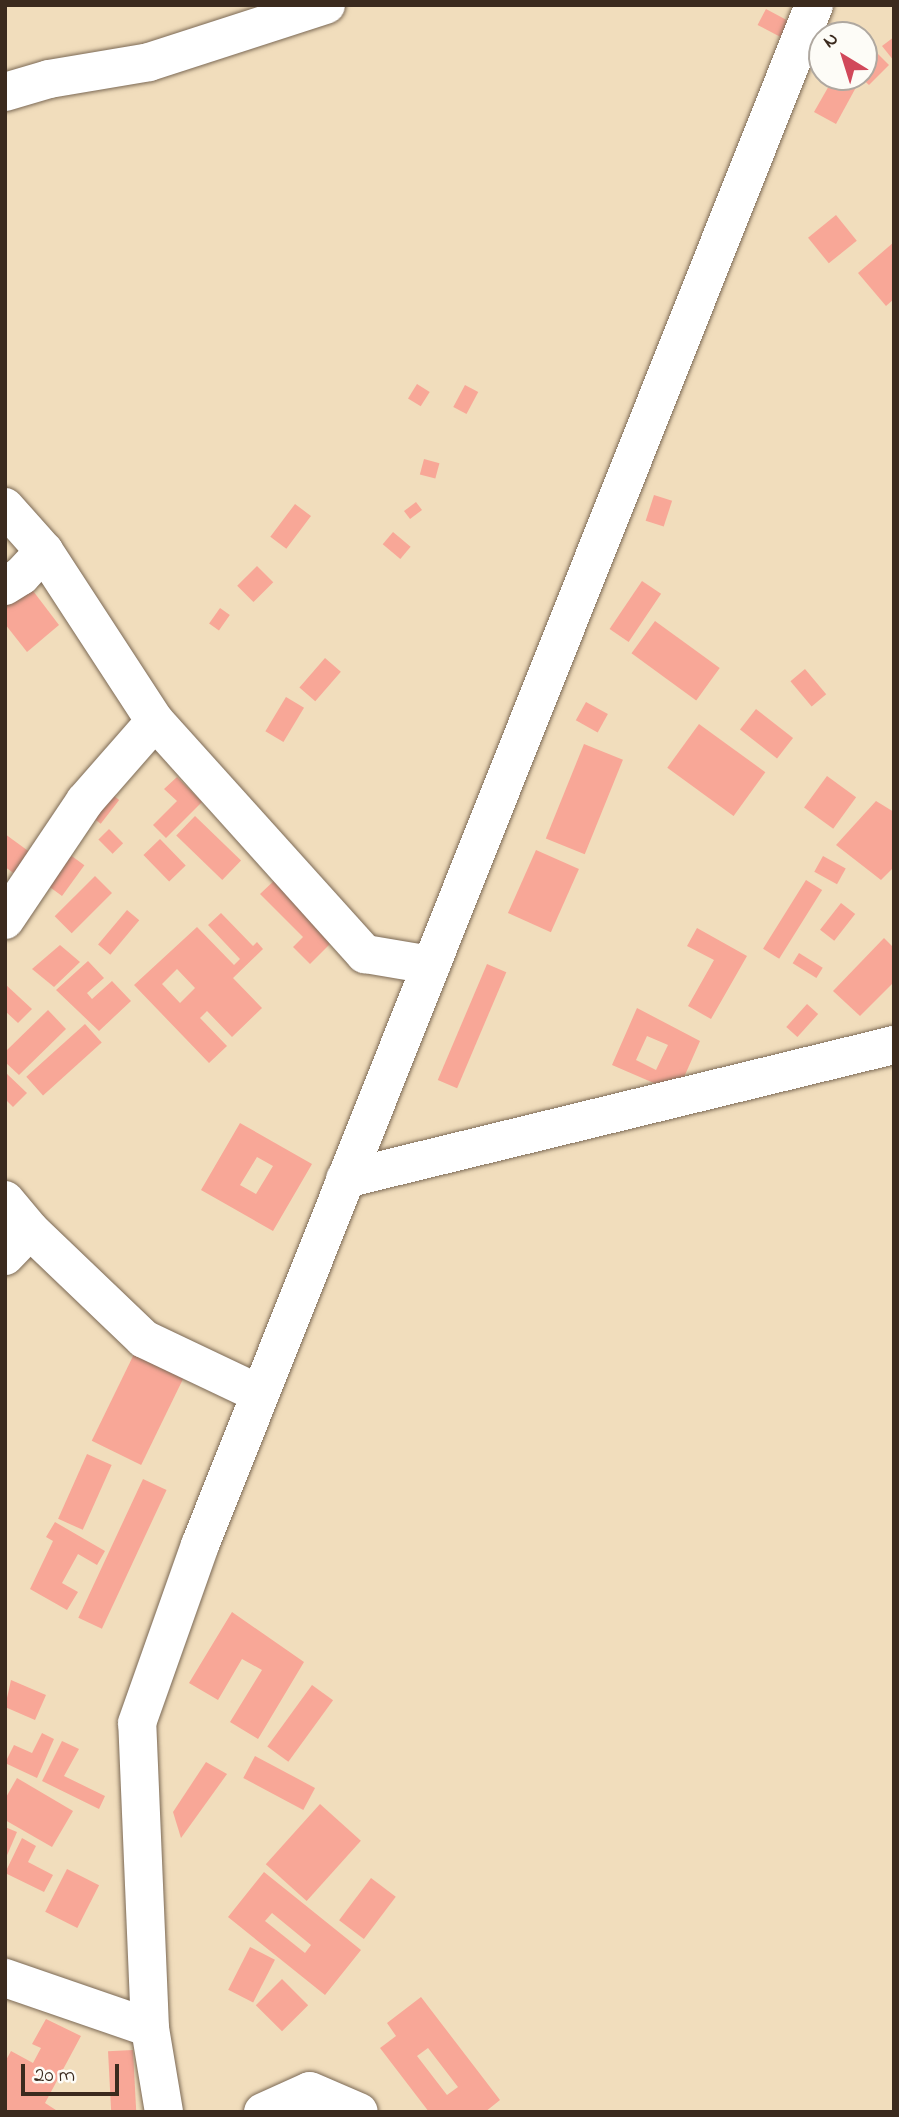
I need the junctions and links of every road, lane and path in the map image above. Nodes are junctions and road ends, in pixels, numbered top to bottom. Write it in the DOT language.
graph roads {
  1 [pos="326,5"];
  2 [pos="814,5"];
  3 [pos="5,92"];
  4 [pos="5,507"];
  5 [pos="44,551"];
  6 [pos="5,586"];
  7 [pos="155,721"];
  8 [pos="5,920"];
  9 [pos="431,965"];
  10 [pos="894,1045"];
  11 [pos="345,1179"];
  12 [pos="5,1199"];
  13 [pos="18,1243"];
  14 [pos="260,1394"];
  15 [pos="10,1991"];
  16 [pos="150,2028"];
  17 [pos="164,2112"];
  18 [pos="263,2112"];
  19 [pos="359,2112"];
  1 -- 3 [label="street"];
  2 -- 9 [label="street"];
  4 -- 5 [label="street"];
  5 -- 6 [label="street"];
  5 -- 7 [label="street"];
  7 -- 8 [label="street"];
  7 -- 9 [label="street"];
  9 -- 11 [label="street"];
  10 -- 11 [label="street"];
  11 -- 14 [label="street"];
  12 -- 13 [label="street"];
  13 -- 14 [label="street"];
  14 -- 16 [label="street"];
  15 -- 16 [label="street"];
  16 -- 17 [label="street"];
  18 -- 19 [label="street"];
}
